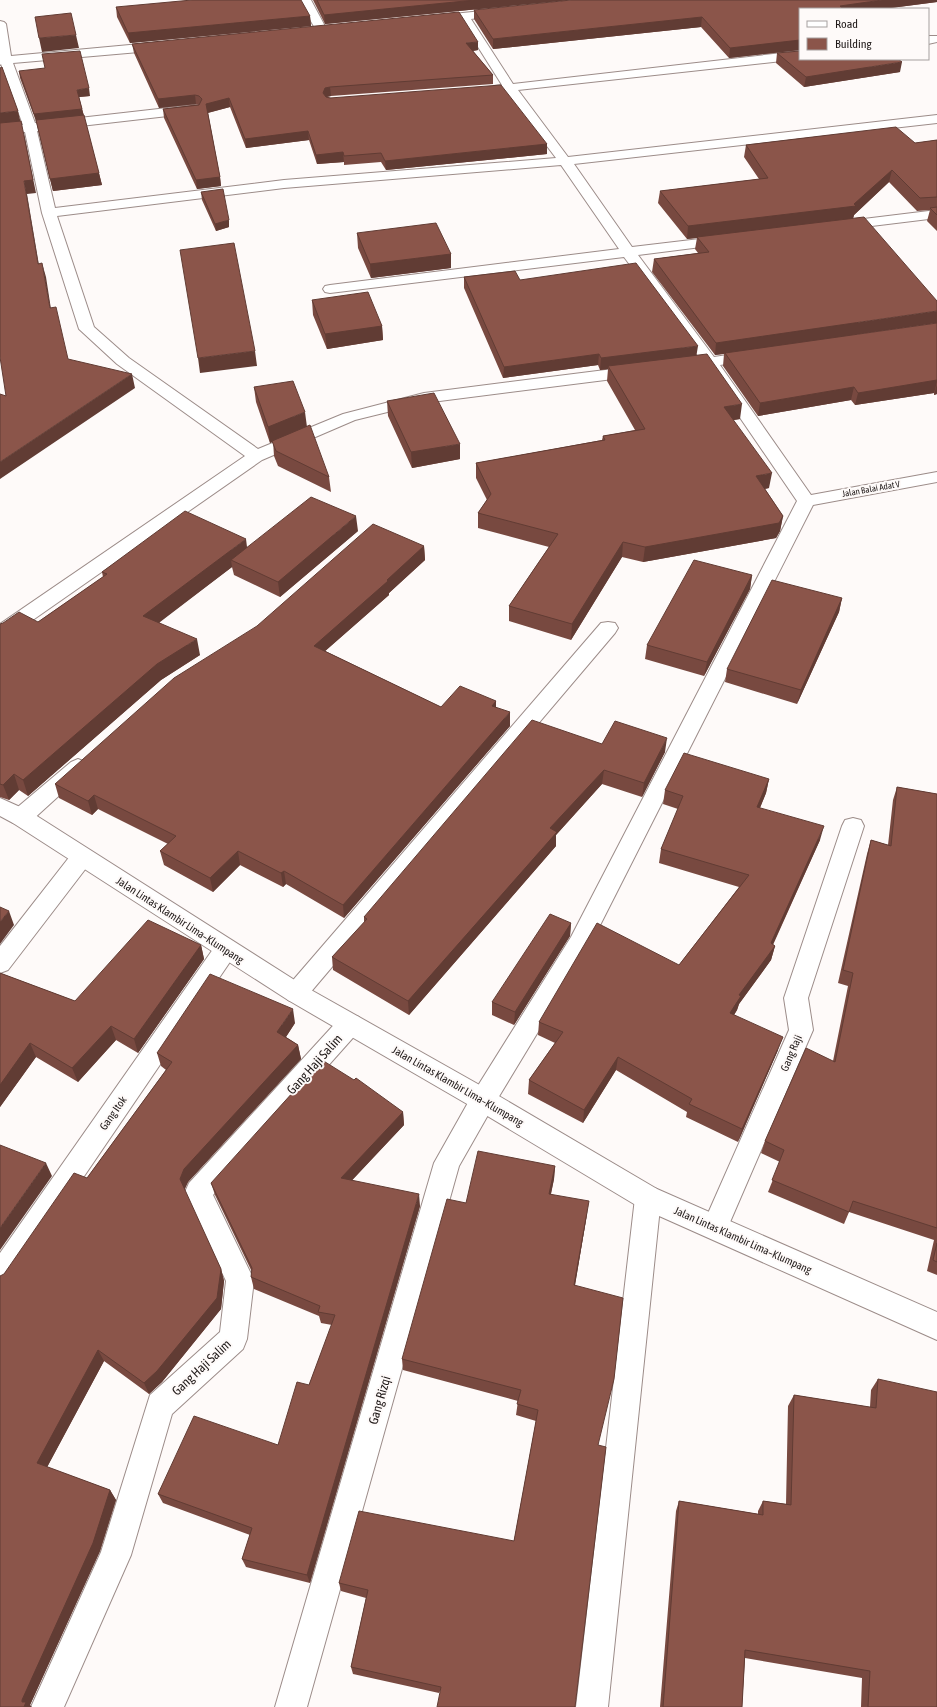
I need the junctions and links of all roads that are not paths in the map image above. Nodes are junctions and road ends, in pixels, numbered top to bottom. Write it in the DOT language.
graph roads {
  1 [pos="305,0"];
  2 [pos="511,11"];
  3 [pos="464,16"];
  4 [pos="424,20"];
  5 [pos="0,24"];
  6 [pos="306,32"];
  7 [pos="172,45"];
  8 [pos="799,55"];
  9 [pos="3,61"];
  10 [pos="510,88"];
  11 [pos="486,90"];
  12 [pos="196,108"];
  13 [pos="937,119"];
  14 [pos="30,126"];
  15 [pos="0,130"];
  16 [pos="565,161"];
  17 [pos="49,213"];
  18 [pos="937,214"];
  19 [pos="826,228"];
  20 [pos="739,239"];
  21 [pos="628,252"];
  22 [pos="330,289"];
  23 [pos="765,354"];
  24 [pos="710,362"];
  25 [pos="256,456"];
  26 [pos="937,477"];
  27 [pos="806,501"];
  28 [pos="608,628"];
  29 [pos="0,633"];
  30 [pos="92,754"];
  31 [pos="11,812"];
  32 [pos="853,826"];
  33 [pos="82,857"];
  34 [pos="226,949"];
  35 [pos="0,963"];
  36 [pos="296,993"];
  37 [pos="350,1024"];
  38 [pos="482,1100"];
  39 [pos="648,1198"];
  40 [pos="715,1227"];
  41 [pos="0,1276"];
  42 [pos="937,1326"];
  43 [pos="47,1707"];
  44 [pos="291,1707"];
  45 [pos="592,1707"];
  1 -- 6 [label="street"];
  2 -- 3 [label="street"];
  3 -- 4 [label="street"];
  3 -- 10 [label="street"];
  5 -- 9 [label="street"];
  7 -- 9 [label="street"];
  8 -- 10 [label="street"];
  9 -- 14 [label="street"];
  10 -- 11 [label="street"];
  10 -- 16 [label="street"];
  12 -- 14 [label="street"];
  13 -- 16 [label="street"];
  14 -- 15 [label="street"];
  14 -- 17 [label="street"];
  16 -- 17 [label="street"];
  16 -- 21 [label="street"];
  17 -- 25 [label="street"];
  18 -- 19 [label="street"];
  20 -- 21 [label="street"];
  21 -- 22 [label="street"];
  21 -- 24 [label="street"];
  23 -- 24 [label="street"];
  24 -- 25 [label="street"];
  24 -- 27 [label="street"];
  25 -- 29 [label="street"];
  26 -- 27 [label="street, Jalan Balai Adat V"];
  27 -- 38 [label="street, Gang Rizqi"];
  28 -- 36 [label="street"];
  30 -- 31 [label="street"];
  31 -- 33 [label="street, Jalan Lintas Klambir Lima–Klumpang"];
  32 -- 40 [label="street, Gang Raji"];
  33 -- 34 [label="street, Jalan Lintas Klambir Lima–Klumpang"];
  33 -- 35 [label="street"];
  34 -- 36 [label="street, Jalan Lintas Klambir Lima–Klumpang"];
  34 -- 41 [label="street, Gang Itok"];
  36 -- 37 [label="street, Jalan Lintas Klambir Lima–Klumpang"];
  37 -- 38 [label="street, Jalan Lintas Klambir Lima–Klumpang"];
  37 -- 43 [label="street, Gang Haji Salim"];
  38 -- 39 [label="street, Jalan Lintas Klambir Lima–Klumpang"];
  38 -- 44 [label="street, Gang Rizqi"];
  39 -- 40 [label="street, Jalan Lintas Klambir Lima–Klumpang"];
  39 -- 45 [label="street"];
  40 -- 42 [label="street, Jalan Lintas Klambir Lima–Klumpang"];
}
